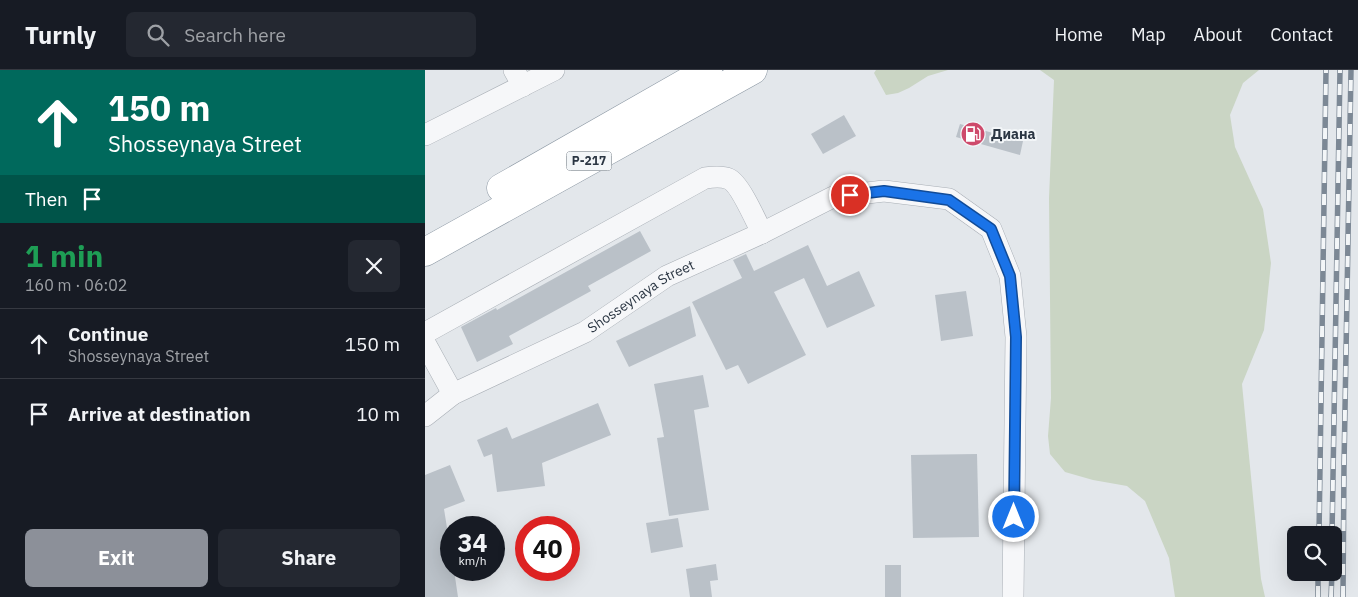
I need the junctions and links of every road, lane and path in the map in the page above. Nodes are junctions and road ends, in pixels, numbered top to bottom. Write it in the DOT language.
graph roads {
  1 [pos="554,70"];
  2 [pos="708,70"];
  3 [pos="753,70"];
  4 [pos="519,78"];
  5 [pos="425,135"];
  6 [pos="762,233"];
  7 [pos="425,242"];
  8 [pos="425,252"];
  9 [pos="425,332"];
  10 [pos="425,343"];
  11 [pos="453,394"];
  12 [pos="425,416"];
  13 [pos="1013,597"];
  1 -- 4 [label="street"];
  2 -- 7 [label="highway, Р-217"];
  3 -- 8 [label="highway, Р-217"];
  4 -- 5 [label="street"];
  6 -- 9 [label="street"];
  6 -- 11 [label="street, Shosseynaya Street"];
  6 -- 13 [label="street, Shosseynaya Street"];
  10 -- 11 [label="street"];
  11 -- 12 [label="street, Shosseynaya Street"];
}
